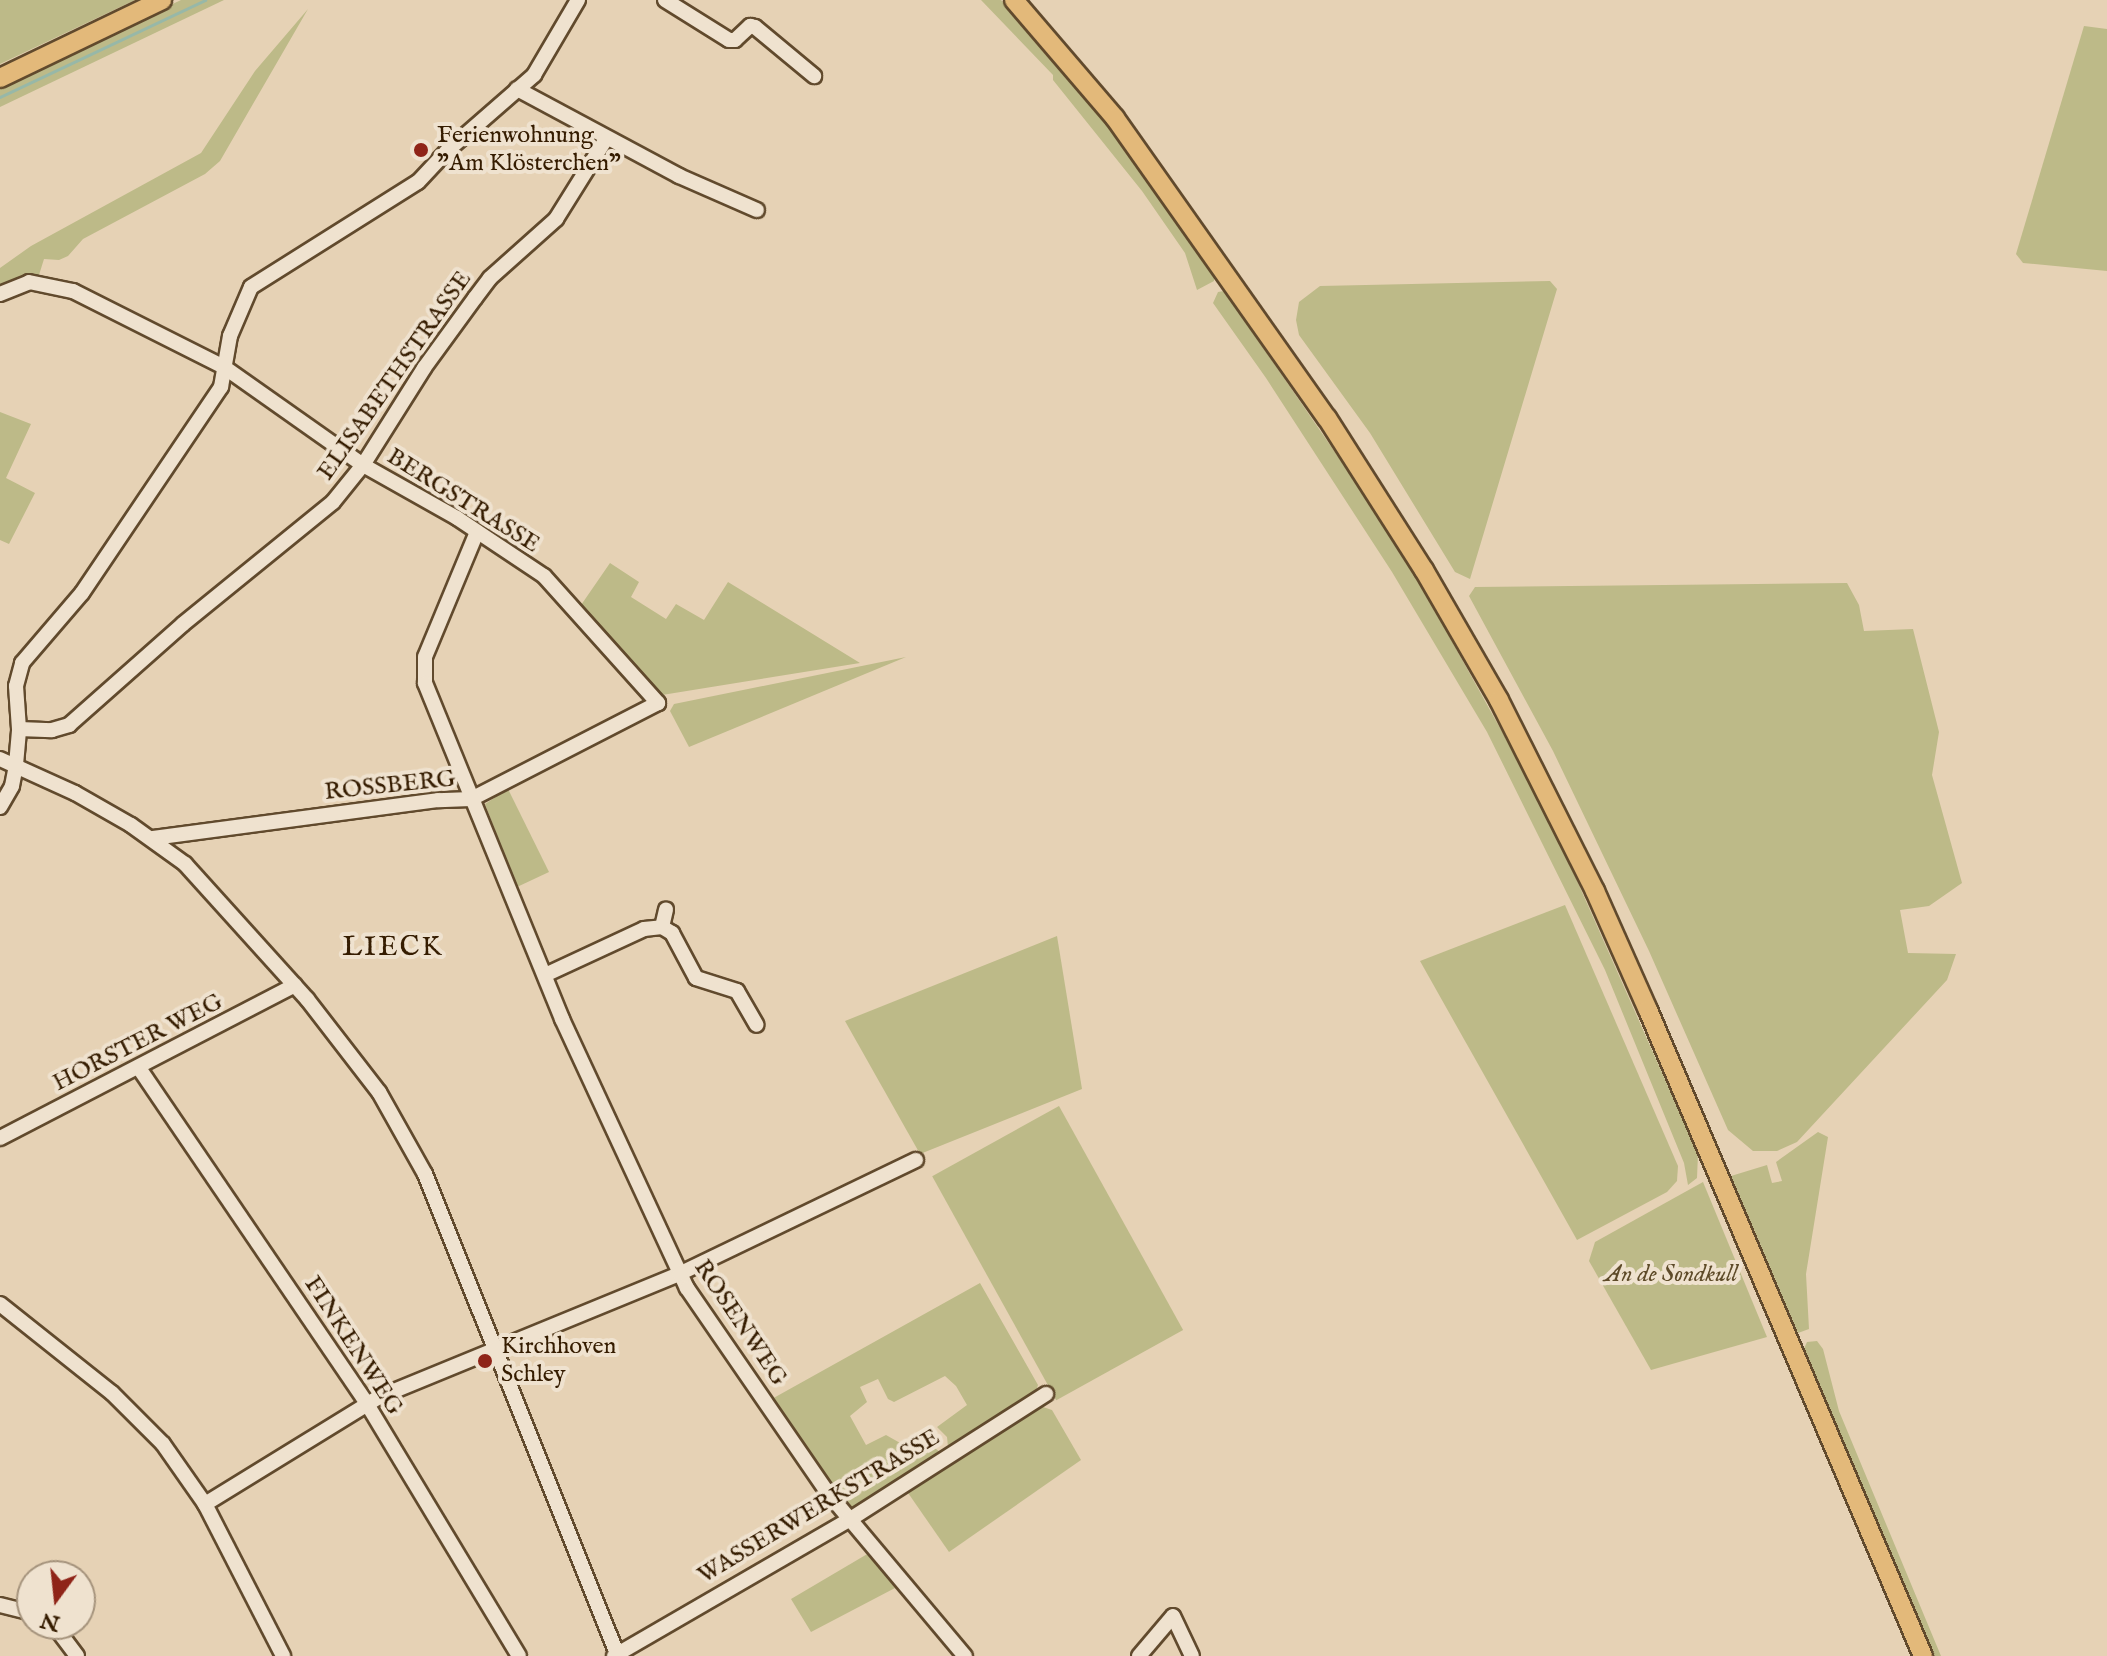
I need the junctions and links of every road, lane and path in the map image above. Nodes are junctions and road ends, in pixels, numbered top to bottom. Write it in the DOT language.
graph roads {
  1 [pos="162,0"];
  2 [pos="578,0"];
  3 [pos="665,0"];
  4 [pos="1014,0"];
  5 [pos="814,76"];
  6 [pos="0,78"];
  7 [pos="517,89"];
  8 [pos="606,139"];
  9 [pos="757,210"];
  10 [pos="0,294"];
  11 [pos="224,367"];
  12 [pos="363,465"];
  13 [pos="477,532"];
  14 [pos="658,703"];
  15 [pos="19,729"];
  16 [pos="0,759"];
  17 [pos="16,765"];
  18 [pos="471,799"];
  19 [pos="0,807"];
  20 [pos="153,838"];
  21 [pos="666,909"];
  22 [pos="662,927"];
  23 [pos="545,975"];
  24 [pos="295,985"];
  25 [pos="757,1025"];
  26 [pos="139,1068"];
  27 [pos="0,1138"];
  28 [pos="916,1160"];
  29 [pos="679,1274"];
  30 [pos="0,1304"];
  31 [pos="498,1350"];
  32 [pos="1046,1394"];
  33 [pos="367,1404"];
  34 [pos="205,1504"];
  35 [pos="849,1520"];
  36 [pos="616,1655"];
  37 [pos="283,1656"];
  38 [pos="519,1656"];
  39 [pos="965,1656"];
  40 [pos="1139,1656"];
  41 [pos="1192,1656"];
  42 [pos="1923,1656"];
  1 -- 6 [label="main road"];
  2 -- 7 [label="street"];
  3 -- 5 [label="street"];
  4 -- 42 [label="main road"];
  7 -- 8 [label="street"];
  7 -- 11 [label="street"];
  8 -- 9 [label="street"];
  8 -- 12 [label="street, ELISABETHSTRASSE"];
  10 -- 11 [label="street, BERGSTRASSE"];
  11 -- 12 [label="street, BERGSTRASSE"];
  11 -- 15 [label="street"];
  12 -- 13 [label="street, BERGSTRASSE"];
  12 -- 15 [label="street, ELISABETHSTRASSE"];
  13 -- 14 [label="street, BERGSTRASSE"];
  13 -- 18 [label="street, ROSENWEG"];
  14 -- 18 [label="street, ROSSBERG"];
  15 -- 17 [label="street"];
  16 -- 17 [label="street"];
  17 -- 19 [label="street"];
  17 -- 20 [label="street"];
  18 -- 20 [label="street, ROSSBERG"];
  18 -- 23 [label="street, ROSENWEG"];
  20 -- 24 [label="street"];
  21 -- 22 [label="street"];
  22 -- 23 [label="street"];
  22 -- 25 [label="street"];
  23 -- 29 [label="street, ROSENWEG"];
  24 -- 26 [label="street, HORSTER WEG"];
  24 -- 31 [label="street"];
  26 -- 27 [label="street, HORSTER WEG"];
  26 -- 33 [label="street, FINKENWEG"];
  28 -- 29 [label="street"];
  29 -- 31 [label="street"];
  29 -- 35 [label="street, ROSENWEG"];
  30 -- 34 [label="street"];
  31 -- 33 [label="street"];
  31 -- 36 [label="street"];
  32 -- 35 [label="street, WASSERWERKSTRASSE"];
  33 -- 34 [label="street"];
  33 -- 38 [label="street, FINKENWEG"];
  34 -- 37 [label="street"];
  35 -- 36 [label="street, WASSERWERKSTRASSE"];
  35 -- 39 [label="street, ROSENWEG"];
  40 -- 41 [label="street"];
}
